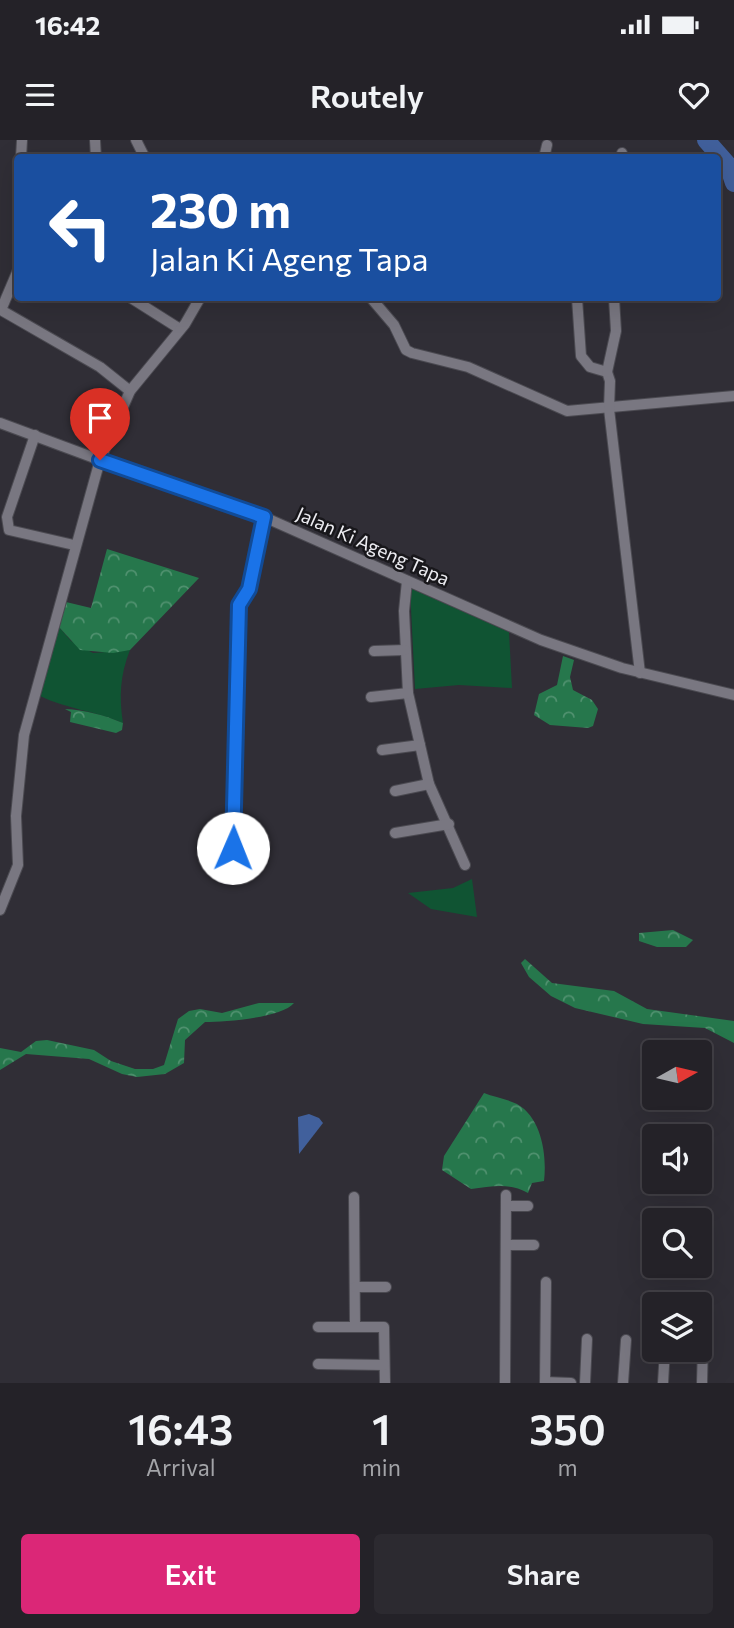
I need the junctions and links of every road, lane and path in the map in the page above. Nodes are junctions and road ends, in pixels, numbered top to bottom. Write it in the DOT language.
graph roads {
  1 [pos="547,145"];
  2 [pos="545,154"];
  3 [pos="14,279"];
  4 [pos="136,301"];
  5 [pos="198,301"];
  6 [pos="374,301"];
  7 [pos="577,301"];
  8 [pos="614,301"];
  9 [pos="0,310"];
  10 [pos="180,329"];
  11 [pos="607,372"];
  12 [pos="130,391"];
  13 [pos="734,396"];
  14 [pos="609,409"];
  15 [pos="0,423"];
  16 [pos="35,435"];
  17 [pos="100,460"];
  18 [pos="3,516"];
  19 [pos="264,517"];
  20 [pos="74,545"];
  21 [pos="407,581"];
  22 [pos="404,650"];
  23 [pos="374,652"];
  24 [pos="640,673"];
  25 [pos="408,693"];
  26 [pos="734,695"];
  27 [pos="371,696"];
  28 [pos="420,745"];
  29 [pos="382,750"];
  30 [pos="429,784"];
  31 [pos="395,791"];
  32 [pos="449,824"];
  33 [pos="395,833"];
  34 [pos="254,860"];
  35 [pos="218,861"];
  36 [pos="233,861"];
  37 [pos="465,865"];
  38 [pos="0,910"];
  39 [pos="354,1197"];
  40 [pos="528,1206"];
  41 [pos="506,1245"];
  42 [pos="534,1245"];
  43 [pos="546,1282"];
  44 [pos="355,1287"];
  45 [pos="386,1287"];
  46 [pos="318,1327"];
  47 [pos="355,1327"];
  48 [pos="587,1339"];
  49 [pos="626,1340"];
  50 [pos="664,1362"];
  51 [pos="703,1362"];
  52 [pos="318,1364"];
  53 [pos="384,1365"];
  54 [pos="545,1382"];
  55 [pos="385,1383"];
  56 [pos="505,1383"];
  57 [pos="571,1383"];
  58 [pos="585,1383"];
  59 [pos="623,1383"];
  60 [pos="663,1383"];
  61 [pos="702,1383"];
  1 -- 2 [label="street"];
  3 -- 9 [label="street"];
  4 -- 10 [label="street"];
  5 -- 10 [label="street"];
  6 -- 14 [label="street"];
  7 -- 11 [label="street"];
  8 -- 11 [label="street"];
  9 -- 12 [label="street"];
  10 -- 12 [label="street"];
  11 -- 14 [label="street"];
  12 -- 17 [label="street"];
  13 -- 14 [label="street"];
  14 -- 24 [label="street"];
  15 -- 16 [label="street, Jalan Ki Ageng Tapa"];
  16 -- 17 [label="street, Jalan Ki Ageng Tapa"];
  16 -- 18 [label="street"];
  17 -- 19 [label="street, Jalan Ki Ageng Tapa"];
  17 -- 20 [label="street"];
  18 -- 20 [label="street"];
  19 -- 21 [label="street, Jalan Ki Ageng Tapa"];
  19 -- 36 [label="street"];
  20 -- 38 [label="street"];
  21 -- 22 [label="street"];
  21 -- 24 [label="street, Jalan Ki Ageng Tapa"];
  22 -- 23 [label="street"];
  22 -- 25 [label="street"];
  24 -- 26 [label="street, Jalan Ki Ageng Tapa"];
  25 -- 27 [label="street"];
  25 -- 28 [label="street"];
  28 -- 29 [label="street"];
  28 -- 30 [label="street"];
  30 -- 31 [label="street"];
  30 -- 32 [label="street"];
  32 -- 33 [label="street"];
  32 -- 37 [label="street"];
  34 -- 36 [label="street"];
  35 -- 36 [label="street"];
  39 -- 44 [label="street"];
  40 -- 41 [label="street"];
  41 -- 42 [label="street"];
  41 -- 56 [label="street"];
  43 -- 54 [label="street"];
  44 -- 45 [label="street"];
  44 -- 47 [label="street"];
  46 -- 47 [label="street"];
  47 -- 53 [label="street"];
  48 -- 58 [label="street"];
  49 -- 59 [label="street"];
  50 -- 60 [label="street"];
  51 -- 61 [label="street"];
  52 -- 53 [label="street"];
  53 -- 55 [label="street"];
  54 -- 57 [label="street"];
}
